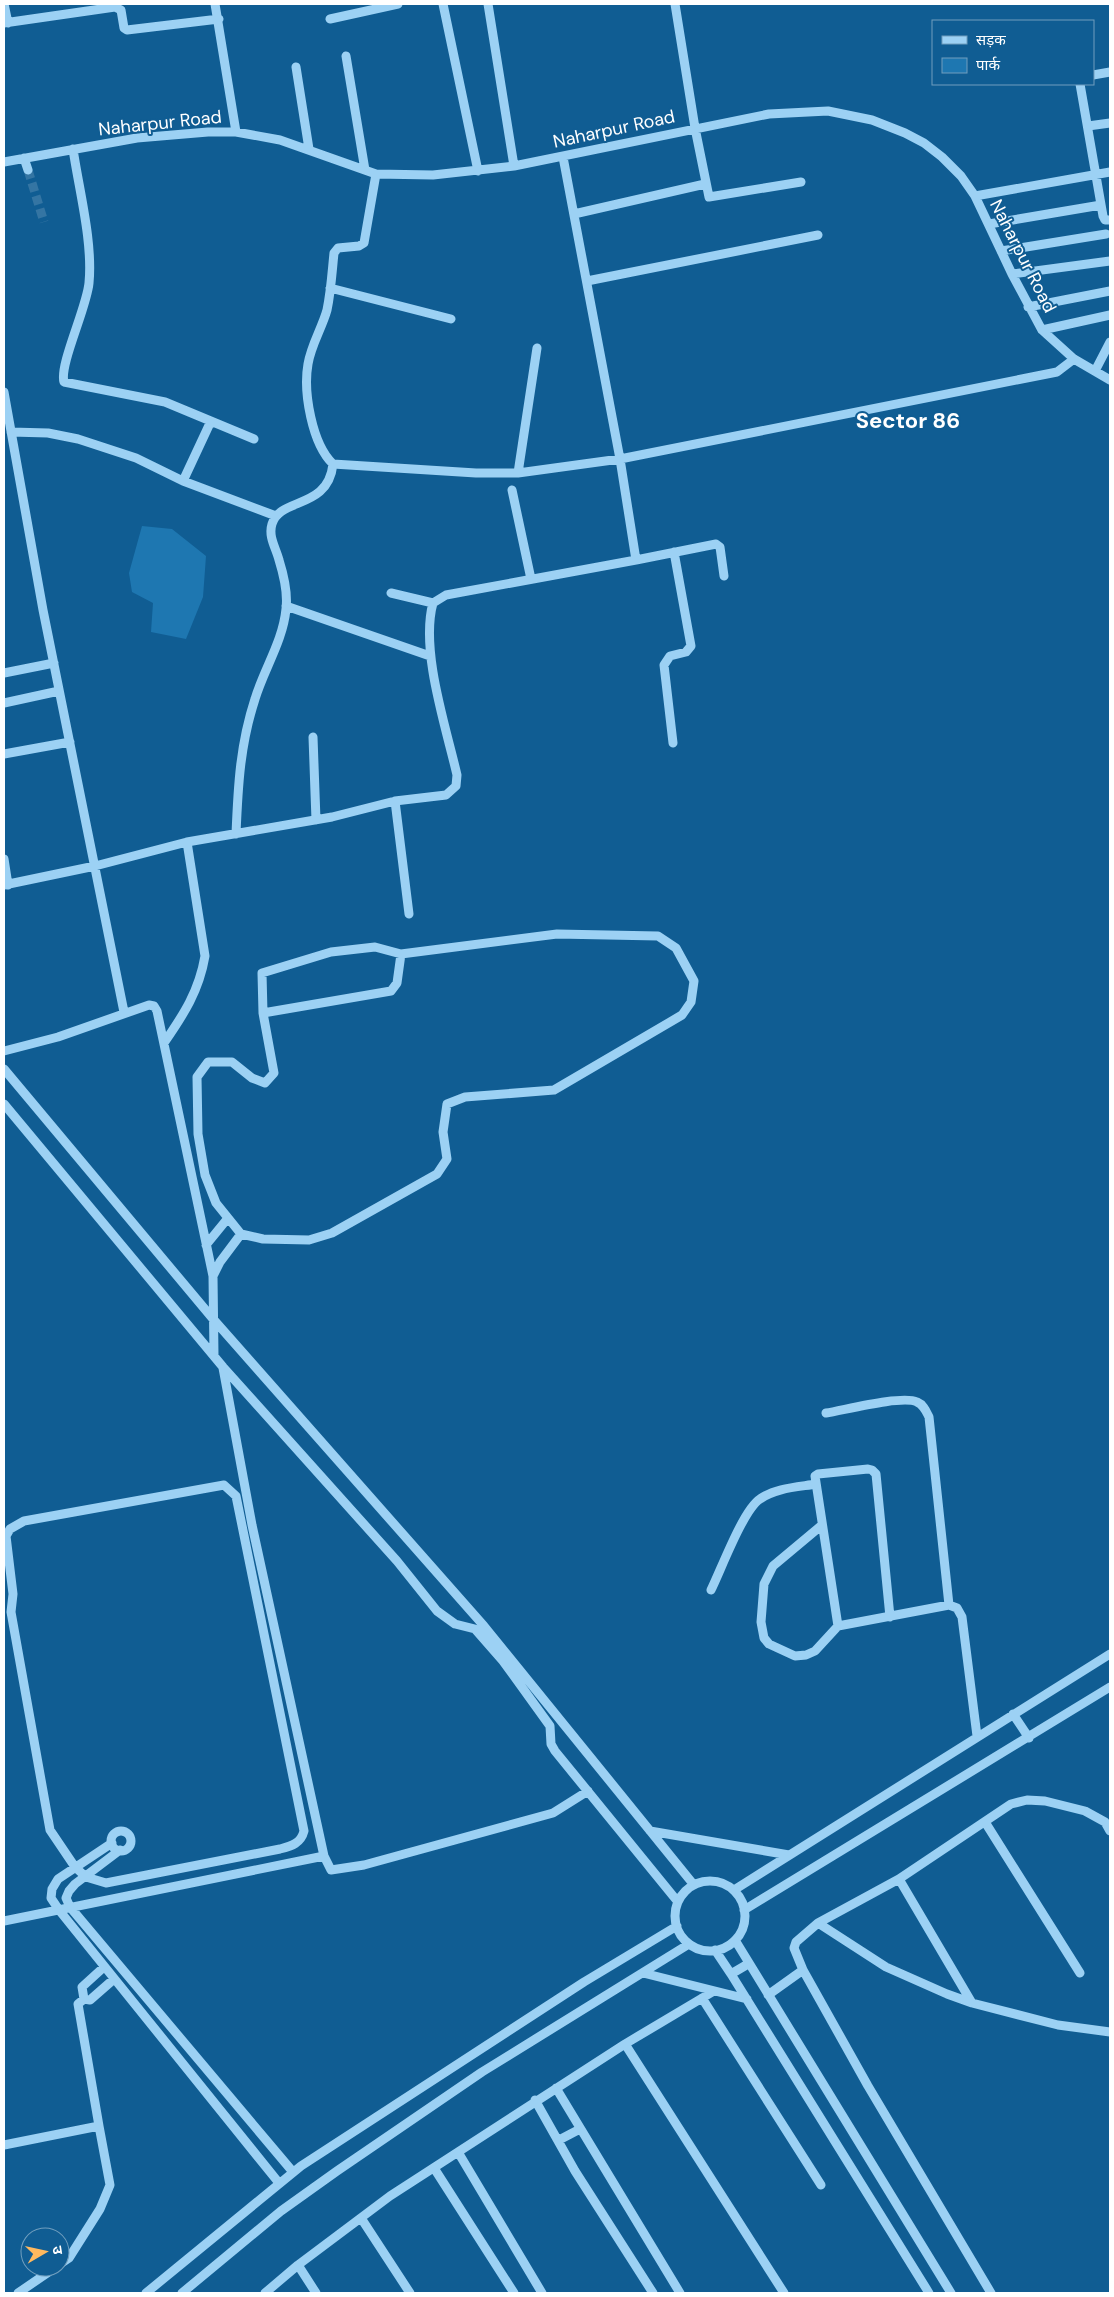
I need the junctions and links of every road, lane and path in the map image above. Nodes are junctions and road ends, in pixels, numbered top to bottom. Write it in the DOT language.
graph roads {
  1 [pos="4,4"];
  2 [pos="215,4"];
  3 [pos="398,4"];
  4 [pos="443,4"];
  5 [pos="488,4"];
  6 [pos="675,4"];
  7 [pos="219,19"];
  8 [pos="330,19"];
  9 [pos="6,23"];
  10 [pos="346,56"];
  11 [pos="296,67"];
  12 [pos="1110,72"];
  13 [pos="1094,75"];
  14 [pos="1080,85"];
  15 [pos="1110,123"];
  16 [pos="1088,126"];
  17 [pos="695,128"];
  18 [pos="236,132"];
  19 [pos="309,149"];
  20 [pos="73,150"];
  21 [pos="563,157"];
  22 [pos="24,158"];
  23 [pos="4,162"];
  24 [pos="514,166"];
  25 [pos="28,170"];
  26 [pos="365,170"];
  27 [pos="478,171"];
  28 [pos="1110,172"];
  29 [pos="376,174"];
  30 [pos="1096,175"];
  31 [pos="801,182"];
  32 [pos="706,184"];
  33 [pos="975,196"];
  34 [pos="1102,205"];
  35 [pos="574,214"];
  36 [pos="1110,220"];
  37 [pos="989,224"];
  38 [pos="1106,234"];
  39 [pos="818,236"];
  40 [pos="1002,251"];
  41 [pos="1110,261"];
  42 [pos="1012,274"];
  43 [pos="587,281"];
  44 [pos="330,288"];
  45 [pos="1110,291"];
  46 [pos="1028,306"];
  47 [pos="1110,315"];
  48 [pos="451,319"];
  49 [pos="1042,330"];
  50 [pos="1110,342"];
  51 [pos="538,348"];
  52 [pos="1074,359"];
  53 [pos="1095,371"];
  54 [pos="1110,380"];
  55 [pos="4,392"];
  56 [pos="210,421"];
  57 [pos="11,432"];
  58 [pos="254,439"];
  59 [pos="620,459"];
  60 [pos="333,464"];
  61 [pos="518,473"];
  62 [pos="183,481"];
  63 [pos="512,490"];
  64 [pos="276,516"];
  65 [pos="674,552"];
  66 [pos="636,560"];
  67 [pos="724,576"];
  68 [pos="531,579"];
  69 [pos="391,593"];
  70 [pos="433,603"];
  71 [pos="286,606"];
  72 [pos="430,656"];
  73 [pos="54,663"];
  74 [pos="4,673"];
  75 [pos="59,691"];
  76 [pos="4,703"];
  77 [pos="314,737"];
  78 [pos="70,742"];
  79 [pos="673,743"];
  80 [pos="4,754"];
  81 [pos="394,801"];
  82 [pos="316,820"];
  83 [pos="236,834"];
  84 [pos="187,842"];
  85 [pos="4,859"];
  86 [pos="96,866"];
  87 [pos="6,885"];
  88 [pos="409,914"];
  89 [pos="401,954"];
  90 [pos="124,1012"];
  91 [pos="263,1013"];
  92 [pos="164,1043"];
  93 [pos="4,1051"];
  94 [pos="4,1069"];
  95 [pos="4,1104"];
  96 [pos="228,1218"];
  97 [pos="241,1234"];
  98 [pos="206,1245"];
  99 [pos="213,1276"];
  100 [pos="214,1320"];
  101 [pos="214,1356"];
  102 [pos="222,1367"];
  103 [pos="826,1413"];
  104 [pos="816,1484"];
  105 [pos="822,1525"];
  106 [pos="711,1590"];
  107 [pos="950,1605"];
  108 [pos="890,1617"];
  109 [pos="838,1626"];
  110 [pos="1110,1654"];
  111 [pos="1110,1687"];
  112 [pos="1013,1714"];
  113 [pos="977,1736"];
  114 [pos="1029,1738"];
  115 [pos="588,1791"];
  116 [pos="985,1822"];
  117 [pos="650,1831"];
  118 [pos="1110,1831"];
  119 [pos="112,1843"];
  120 [pos="120,1850"];
  121 [pos="789,1854"];
  122 [pos="324,1856"];
  123 [pos="75,1867"];
  124 [pos="86,1877"];
  125 [pos="900,1878"];
  126 [pos="694,1885"];
  127 [pos="734,1890"];
  128 [pos="678,1902"];
  129 [pos="70,1907"];
  130 [pos="59,1910"];
  131 [pos="744,1910"];
  132 [pos="4,1921"];
  133 [pos="818,1923"];
  134 [pos="677,1926"];
  135 [pos="735,1940"];
  136 [pos="689,1944"];
  137 [pos="714,1950"];
  138 [pos="748,1964"];
  139 [pos="104,1966"];
  140 [pos="803,1970"];
  141 [pos="1080,1973"];
  142 [pos="644,1974"];
  143 [pos="731,1974"];
  144 [pos="114,1979"];
  145 [pos="714,1991"];
  146 [pos="768,1995"];
  147 [pos="702,1998"];
  148 [pos="84,1999"];
  149 [pos="747,1999"];
  150 [pos="972,2003"];
  151 [pos="1110,2032"];
  152 [pos="625,2044"];
  153 [pos="556,2088"];
  154 [pos="536,2100"];
  155 [pos="100,2126"];
  156 [pos="580,2129"];
  157 [pos="559,2140"];
  158 [pos="4,2145"];
  159 [pos="458,2152"];
  160 [pos="434,2168"];
  161 [pos="293,2172"];
  162 [pos="280,2182"];
  163 [pos="821,2185"];
  164 [pos="361,2218"];
  165 [pos="70,2256"];
  166 [pos="298,2265"];
  167 [pos="41,2277"];
  168 [pos="18,2293"];
  169 [pos="146,2293"];
  170 [pos="182,2293"];
  171 [pos="265,2293"];
  172 [pos="316,2293"];
  173 [pos="410,2293"];
  174 [pos="514,2293"];
  175 [pos="542,2293"];
  176 [pos="654,2293"];
  177 [pos="680,2293"];
  178 [pos="784,2293"];
  179 [pos="929,2293"];
  180 [pos="951,2293"];
  181 [pos="991,2293"];
  1 -- 9 [label="street"];
  2 -- 7 [label="street"];
  3 -- 8 [label="street"];
  4 -- 27 [label="street"];
  5 -- 24 [label="street"];
  6 -- 17 [label="street"];
  7 -- 9 [label="street"];
  7 -- 18 [label="street"];
  10 -- 26 [label="street"];
  11 -- 19 [label="street"];
  12 -- 13 [label="street"];
  14 -- 16 [label="street"];
  15 -- 16 [label="street"];
  16 -- 30 [label="street"];
  17 -- 21 [label="street, Naharpur Road"];
  17 -- 32 [label="street"];
  17 -- 33 [label="street, Naharpur Road"];
  18 -- 19 [label="street, Naharpur Road"];
  18 -- 20 [label="street, Naharpur Road"];
  19 -- 26 [label="street, Naharpur Road"];
  20 -- 22 [label="street, Naharpur Road"];
  20 -- 56 [label="street"];
  21 -- 24 [label="street, Naharpur Road"];
  21 -- 35 [label="street"];
  22 -- 23 [label="street, Naharpur Road"];
  22 -- 25 [label="street"];
  24 -- 27 [label="street, Naharpur Road"];
  26 -- 29 [label="street, Naharpur Road"];
  27 -- 29 [label="street, Naharpur Road"];
  28 -- 30 [label="street"];
  29 -- 44 [label="street"];
  30 -- 33 [label="street"];
  30 -- 34 [label="street"];
  31 -- 32 [label="street"];
  32 -- 35 [label="street"];
  33 -- 37 [label="street, Naharpur Road"];
  34 -- 36 [label="street"];
  34 -- 37 [label="street"];
  35 -- 43 [label="street"];
  37 -- 40 [label="street, Naharpur Road"];
  38 -- 40 [label="street"];
  39 -- 43 [label="street"];
  40 -- 42 [label="street, Naharpur Road"];
  41 -- 42 [label="street"];
  42 -- 46 [label="street, Naharpur Road"];
  43 -- 59 [label="street"];
  44 -- 48 [label="street"];
  44 -- 60 [label="street"];
  45 -- 46 [label="street"];
  46 -- 49 [label="street, Naharpur Road"];
  47 -- 49 [label="street"];
  49 -- 52 [label="street, Naharpur Road"];
  50 -- 53 [label="street"];
  51 -- 61 [label="street"];
  52 -- 53 [label="street, Naharpur Road"];
  52 -- 59 [label="street"];
  53 -- 54 [label="street, Naharpur Road"];
  55 -- 57 [label="street"];
  56 -- 58 [label="street"];
  56 -- 62 [label="street"];
  57 -- 62 [label="street"];
  57 -- 73 [label="street"];
  59 -- 61 [label="street"];
  59 -- 66 [label="street"];
  60 -- 61 [label="street"];
  60 -- 64 [label="street"];
  62 -- 64 [label="street"];
  63 -- 68 [label="street"];
  64 -- 71 [label="street"];
  65 -- 66 [label="street"];
  65 -- 67 [label="street"];
  65 -- 79 [label="street"];
  66 -- 68 [label="street"];
  68 -- 70 [label="street"];
  69 -- 70 [label="street"];
  70 -- 72 [label="street"];
  71 -- 72 [label="street"];
  71 -- 83 [label="street"];
  72 -- 81 [label="street"];
  73 -- 74 [label="street"];
  73 -- 75 [label="street"];
  75 -- 76 [label="street"];
  75 -- 78 [label="street"];
  77 -- 82 [label="street"];
  78 -- 80 [label="street"];
  78 -- 86 [label="street"];
  81 -- 82 [label="street"];
  81 -- 88 [label="street"];
  82 -- 83 [label="street"];
  83 -- 84 [label="street"];
  84 -- 86 [label="street"];
  84 -- 92 [label="street"];
  85 -- 87 [label="street"];
  86 -- 87 [label="street"];
  86 -- 90 [label="street"];
  89 -- 91 [label="street"];
  89 -- 91 [label="street"];
  89 -- 97 [label="street"];
  90 -- 92 [label="street"];
  90 -- 93 [label="street"];
  91 -- 96 [label="street"];
  92 -- 98 [label="street"];
  94 -- 100 [label="street"];
  95 -- 101 [label="street"];
  96 -- 97 [label="street"];
  96 -- 98 [label="street"];
  97 -- 99 [label="street"];
  98 -- 99 [label="street"];
  99 -- 100 [label="street"];
  100 -- 101 [label="street"];
  100 -- 117 [label="street"];
  101 -- 102 [label="street"];
  102 -- 115 [label="street"];
  102 -- 122 [label="street"];
  103 -- 107 [label="street"];
  104 -- 105 [label="street"];
  104 -- 106 [label="street"];
  104 -- 108 [label="street"];
  105 -- 109 [label="street"];
  105 -- 109 [label="street"];
  107 -- 108 [label="street"];
  107 -- 113 [label="street"];
  108 -- 109 [label="street"];
  110 -- 112 [label="street"];
  111 -- 114 [label="street"];
  112 -- 113 [label="street"];
  112 -- 114 [label="street"];
  113 -- 121 [label="street"];
  114 -- 131 [label="street"];
  115 -- 122 [label="street"];
  115 -- 128 [label="street"];
  116 -- 118 [label="street"];
  116 -- 125 [label="street"];
  116 -- 141 [label="street"];
  117 -- 121 [label="street"];
  117 -- 126 [label="street"];
  119 -- 120 [label="street"];
  119 -- 120 [label="street"];
  119 -- 123 [label="street"];
  120 -- 124 [label="street"];
  121 -- 127 [label="street"];
  122 -- 129 [label="street"];
  123 -- 124 [label="street"];
  123 -- 124 [label="street"];
  123 -- 130 [label="street"];
  124 -- 129 [label="street"];
  125 -- 133 [label="street"];
  125 -- 150 [label="street"];
  126 -- 127 [label="street"];
  126 -- 128 [label="street"];
  127 -- 131 [label="street"];
  128 -- 134 [label="street"];
  129 -- 130 [label="street"];
  129 -- 161 [label="street"];
  130 -- 132 [label="street"];
  130 -- 139 [label="street"];
  131 -- 135 [label="street"];
  133 -- 140 [label="street"];
  133 -- 150 [label="street"];
  134 -- 136 [label="street"];
  134 -- 161 [label="street"];
  135 -- 137 [label="street"];
  135 -- 138 [label="street"];
  136 -- 137 [label="street"];
  136 -- 142 [label="street"];
  137 -- 143 [label="street"];
  138 -- 143 [label="street"];
  138 -- 146 [label="street"];
  139 -- 144 [label="street"];
  139 -- 148 [label="street"];
  140 -- 146 [label="street"];
  140 -- 181 [label="street"];
  142 -- 145 [label="street"];
  142 -- 170 [label="street"];
  143 -- 149 [label="street"];
  144 -- 148 [label="street"];
  144 -- 162 [label="street"];
  145 -- 147 [label="street"];
  145 -- 149 [label="street"];
  146 -- 180 [label="street"];
  147 -- 152 [label="street"];
  147 -- 163 [label="street"];
  148 -- 155 [label="street"];
  149 -- 179 [label="street"];
  150 -- 151 [label="street"];
  152 -- 153 [label="street"];
  152 -- 178 [label="street"];
  153 -- 154 [label="street"];
  153 -- 156 [label="street"];
  154 -- 157 [label="street"];
  154 -- 159 [label="street"];
  155 -- 158 [label="street"];
  155 -- 165 [label="street"];
  156 -- 157 [label="street"];
  156 -- 177 [label="street"];
  157 -- 176 [label="street"];
  159 -- 160 [label="street"];
  159 -- 175 [label="street"];
  160 -- 164 [label="street"];
  160 -- 174 [label="street"];
  161 -- 162 [label="street"];
  162 -- 169 [label="street"];
  164 -- 166 [label="street"];
  164 -- 173 [label="street"];
  166 -- 171 [label="street"];
  166 -- 172 [label="street"];
  167 -- 168 [label="street"];
}
